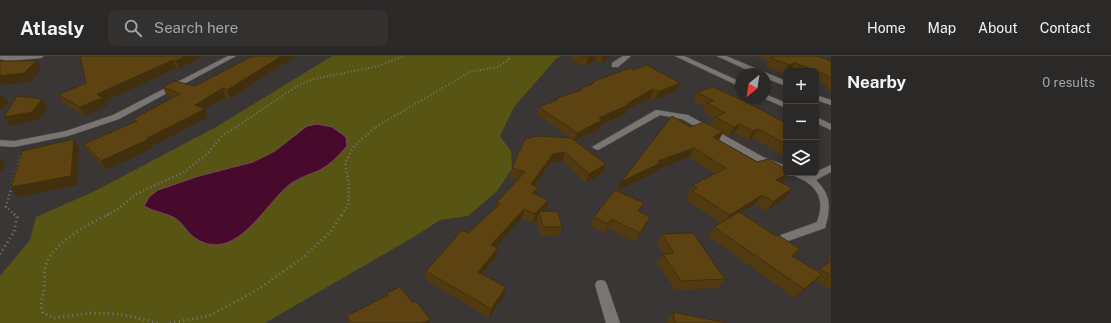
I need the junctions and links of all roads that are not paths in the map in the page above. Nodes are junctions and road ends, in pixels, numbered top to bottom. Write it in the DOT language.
graph roads {
  1 [pos="41,56"];
  2 [pos="233,56"];
  3 [pos="628,56"];
  4 [pos="678,56"];
  5 [pos="720,56"];
  6 [pos="0,58"];
  7 [pos="615,66"];
  8 [pos="748,68"];
  9 [pos="771,78"];
  10 [pos="735,82"];
  11 [pos="783,83"];
  12 [pos="819,98"];
  13 [pos="771,99"];
  14 [pos="831,103"];
  15 [pos="783,105"];
  16 [pos="819,121"];
  17 [pos="831,127"];
  18 [pos="0,143"];
  19 [pos="597,147"];
  20 [pos="783,168"];
  21 [pos="831,168"];
  22 [pos="802,176"];
  23 [pos="809,179"];
  24 [pos="785,238"];
  25 [pos="601,285"];
  26 [pos="612,323"];
  1 -- 6 [label="street"];
  2 -- 18 [label="street"];
  3 -- 7 [label="street"];
  4 -- 10 [label="street"];
  5 -- 8 [label="street"];
  9 -- 11 [label="street"];
  12 -- 14 [label="street"];
  13 -- 15 [label="street"];
  16 -- 17 [label="street"];
  19 -- 20 [label="street"];
  21 -- 23 [label="street"];
  22 -- 23 [label="street"];
  23 -- 24 [label="street"];
  25 -- 26 [label="street"];
}
